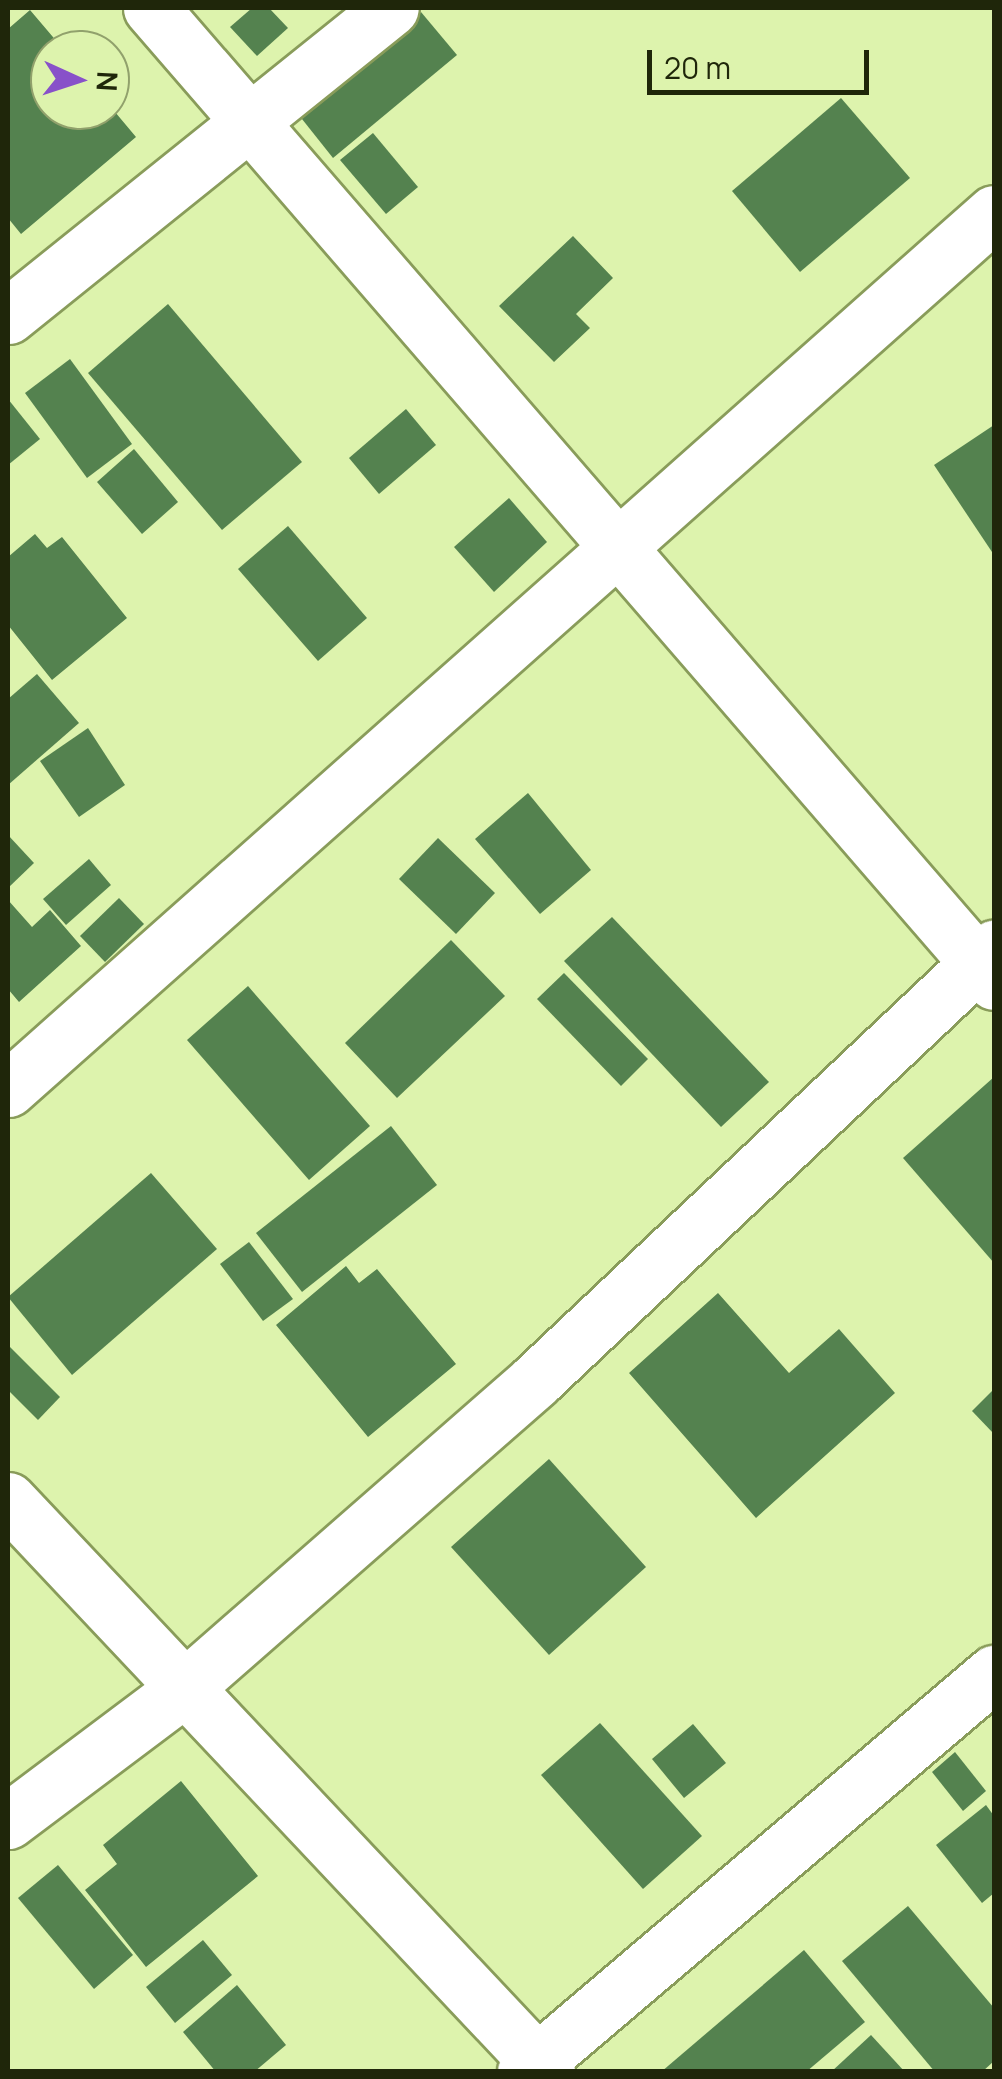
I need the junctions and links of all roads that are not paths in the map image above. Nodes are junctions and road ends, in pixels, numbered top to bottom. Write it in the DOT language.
graph roads {
  1 [pos="151,8"];
  2 [pos="391,8"];
  3 [pos="241,121"];
  4 [pos="994,213"];
  5 [pos="8,316"];
  6 [pos="616,548"];
  7 [pos="989,964"];
  8 [pos="8,1089"];
  9 [pos="8,1500"];
  10 [pos="994,1673"];
  11 [pos="181,1691"];
  12 [pos="8,1821"];
  13 [pos="536,2068"];
  1 -- 3 [label="street"];
  2 -- 3 [label="street"];
  3 -- 5 [label="street"];
  3 -- 6 [label="street"];
  4 -- 6 [label="street"];
  6 -- 7 [label="street"];
  6 -- 8 [label="street"];
  7 -- 11 [label="street"];
  9 -- 11 [label="street"];
  10 -- 13 [label="street"];
  11 -- 12 [label="street"];
  11 -- 13 [label="street"];
}
